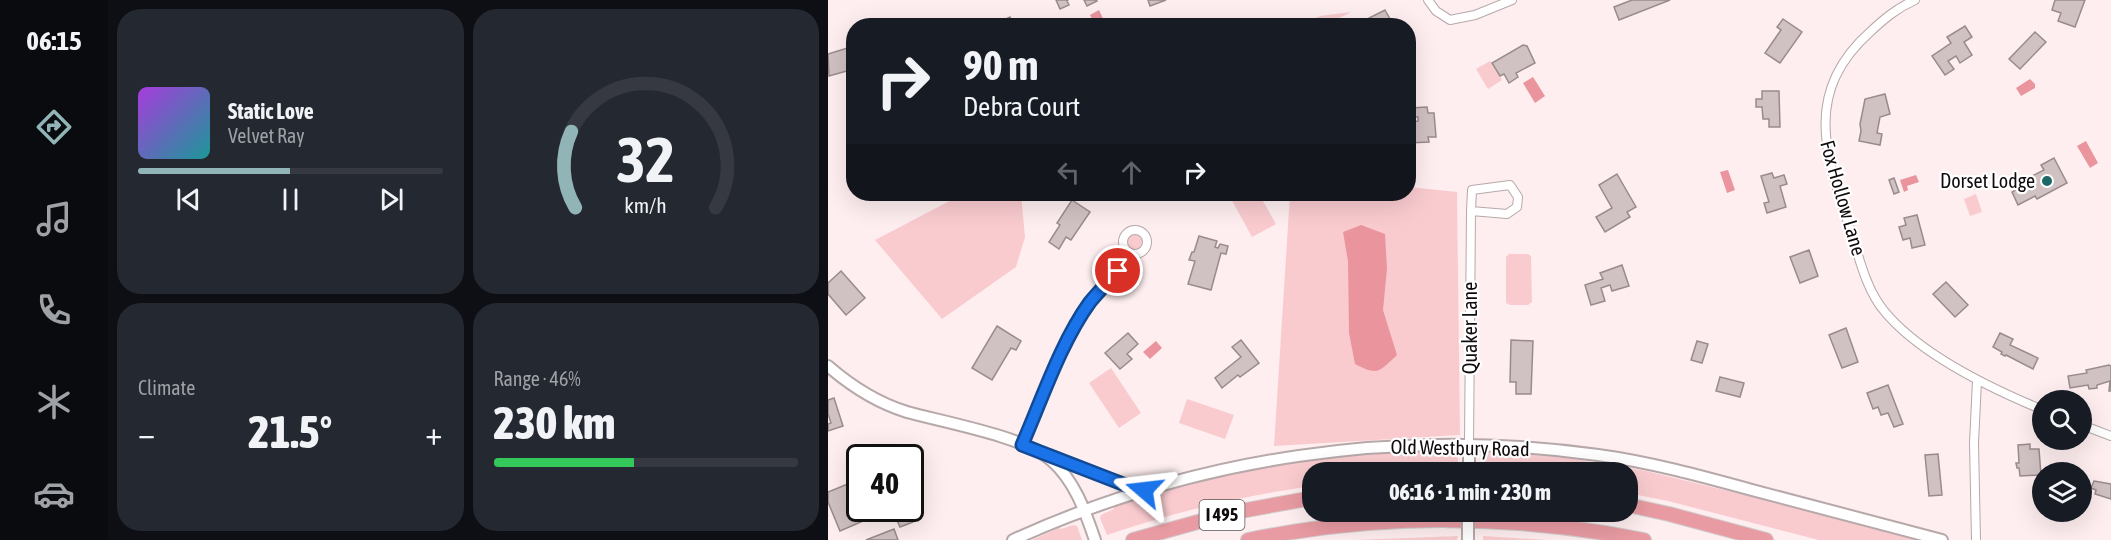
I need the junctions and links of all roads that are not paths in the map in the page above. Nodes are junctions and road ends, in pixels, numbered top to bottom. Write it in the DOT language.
graph roads {
  1 [pos="1428,0"];
  2 [pos="1512,0"];
  3 [pos="1916,0"];
  4 [pos="1471,211"];
  5 [pos="1130,253"];
  6 [pos="828,366"];
  7 [pos="1977,381"];
  8 [pos="2032,405"];
  9 [pos="2092,429"];
  10 [pos="2111,436"];
  11 [pos="1022,445"];
  12 [pos="1469,445"];
  13 [pos="1042,453"];
  14 [pos="1469,462"];
  15 [pos="1144,490"];
  16 [pos="1302,500"];
  17 [pos="1638,507"];
  18 [pos="1084,510"];
  19 [pos="1468,522"];
  20 [pos="1013,540"];
  21 [pos="1095,540"];
  22 [pos="1133,540"];
  23 [pos="1248,540"];
  24 [pos="1468,540"];
  25 [pos="1644,540"];
  26 [pos="1766,540"];
  27 [pos="1942,540"];
  28 [pos="1976,540"];
  1 -- 2 [label="street"];
  3 -- 7 [label="street, Fox Hollow Lane"];
  4 -- 4 [label="street, Quaker Lane"];
  4 -- 12 [label="street, Quaker Lane"];
  5 -- 11 [label="street"];
  6 -- 11 [label="main road"];
  7 -- 8 [label="street, Fox Hollow Lane"];
  7 -- 28 [label="street"];
  9 -- 10 [label="street"];
  11 -- 13 [label="main road"];
  12 -- 14 [label="main road"];
  12 -- 15 [label="main road, Old Westbury Road"];
  12 -- 27 [label="main road, Old Westbury Road"];
  13 -- 15 [label="main road"];
  13 -- 18 [label="main road"];
  15 -- 18 [label="main road, Old Westbury Road"];
  16 -- 22 [label="highway, I 495"];
  17 -- 26 [label="highway"];
  18 -- 20 [label="main road, Old Westbury Road"];
  18 -- 21 [label="main road"];
  19 -- 24 [label="main road, bridge"];
  23 -- 25 [label="highway, I 495"];
}
